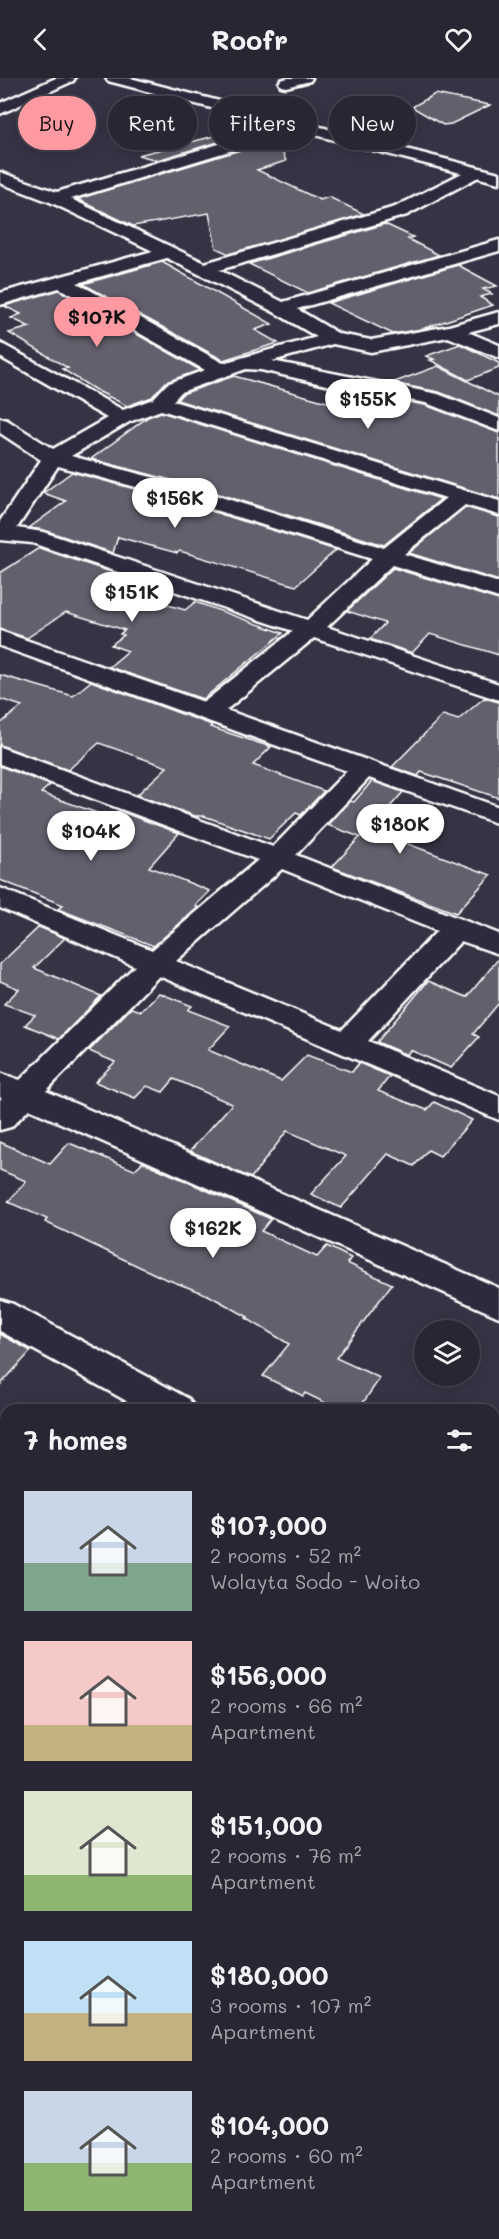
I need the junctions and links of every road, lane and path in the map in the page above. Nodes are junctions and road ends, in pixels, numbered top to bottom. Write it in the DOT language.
graph roads {
  1 [pos="68,78"];
  2 [pos="113,78"];
  3 [pos="160,78"];
  4 [pos="305,78"];
  5 [pos="286,83"];
  6 [pos="209,103"];
  7 [pos="0,109"];
  8 [pos="317,131"];
  9 [pos="217,150"];
  10 [pos="499,165"];
  11 [pos="476,172"];
  12 [pos="0,177"];
  13 [pos="499,178"];
  14 [pos="56,198"];
  15 [pos="499,245"];
  16 [pos="168,252"];
  17 [pos="203,269"];
  18 [pos="61,282"];
  19 [pos="0,299"];
  20 [pos="281,308"];
  21 [pos="499,318"];
  22 [pos="450,331"];
  23 [pos="333,338"];
  24 [pos="0,349"];
  25 [pos="499,352"];
  26 [pos="228,368"];
  27 [pos="160,403"];
  28 [pos="122,418"];
  29 [pos="0,424"];
  30 [pos="499,425"];
  31 [pos="53,458"];
  32 [pos="461,497"];
  33 [pos="499,508"];
  34 [pos="4,540"];
  35 [pos="388,556"];
  36 [pos="499,591"];
  37 [pos="310,630"];
  38 [pos="0,638"];
  39 [pos="499,692"];
  40 [pos="206,713"];
  41 [pos="0,755"];
  42 [pos="364,768"];
  43 [pos="499,816"];
  44 [pos="278,858"];
  45 [pos="0,897"];
  46 [pos="456,928"];
  47 [pos="499,945"];
  48 [pos="154,964"];
  49 [pos="347,1044"];
  50 [pos="13,1089"];
  51 [pos="499,1109"];
  52 [pos="0,1119"];
  53 [pos="499,1303"];
  54 [pos="0,1314"];
  55 [pos="165,1404"];
  1 -- 7 [label="main road"];
  2 -- 6 [label="main road"];
  3 -- 10 [label="main road"];
  4 -- 5 [label="main road"];
  8 -- 11 [label="main road"];
  9 -- 14 [label="main road"];
  11 -- 13 [label="main road"];
  11 -- 17 [label="main road"];
  12 -- 14 [label="main road"];
  14 -- 16 [label="main road"];
  15 -- 20 [label="main road"];
  16 -- 17 [label="main road"];
  16 -- 18 [label="main road"];
  17 -- 20 [label="main road"];
  18 -- 19 [label="main road"];
  18 -- 26 [label="main road"];
  20 -- 23 [label="main road"];
  21 -- 22 [label="main road"];
  22 -- 23 [label="main road"];
  22 -- 25 [label="main road"];
  23 -- 26 [label="main road"];
  24 -- 28 [label="main road"];
  26 -- 27 [label="main road"];
  26 -- 30 [label="main road"];
  27 -- 28 [label="main road"];
  27 -- 32 [label="main road"];
  28 -- 31 [label="main road"];
  29 -- 31 [label="main road"];
  31 -- 34 [label="main road"];
  31 -- 35 [label="main road"];
  32 -- 33 [label="main road"];
  32 -- 35 [label="main road"];
  34 -- 37 [label="main road"];
  35 -- 36 [label="main road"];
  35 -- 37 [label="main road"];
  37 -- 39 [label="main road"];
  37 -- 40 [label="main road"];
  38 -- 40 [label="main road"];
  40 -- 42 [label="main road"];
  41 -- 44 [label="main road"];
  42 -- 43 [label="main road"];
  42 -- 44 [label="main road"];
  44 -- 46 [label="main road"];
  44 -- 48 [label="main road"];
  45 -- 48 [label="main road"];
  46 -- 47 [label="main road"];
  46 -- 49 [label="main road"];
  48 -- 49 [label="main road"];
  48 -- 50 [label="main road"];
  49 -- 51 [label="main road"];
  50 -- 52 [label="main road"];
  50 -- 53 [label="main road"];
  54 -- 55 [label="main road"];
}
